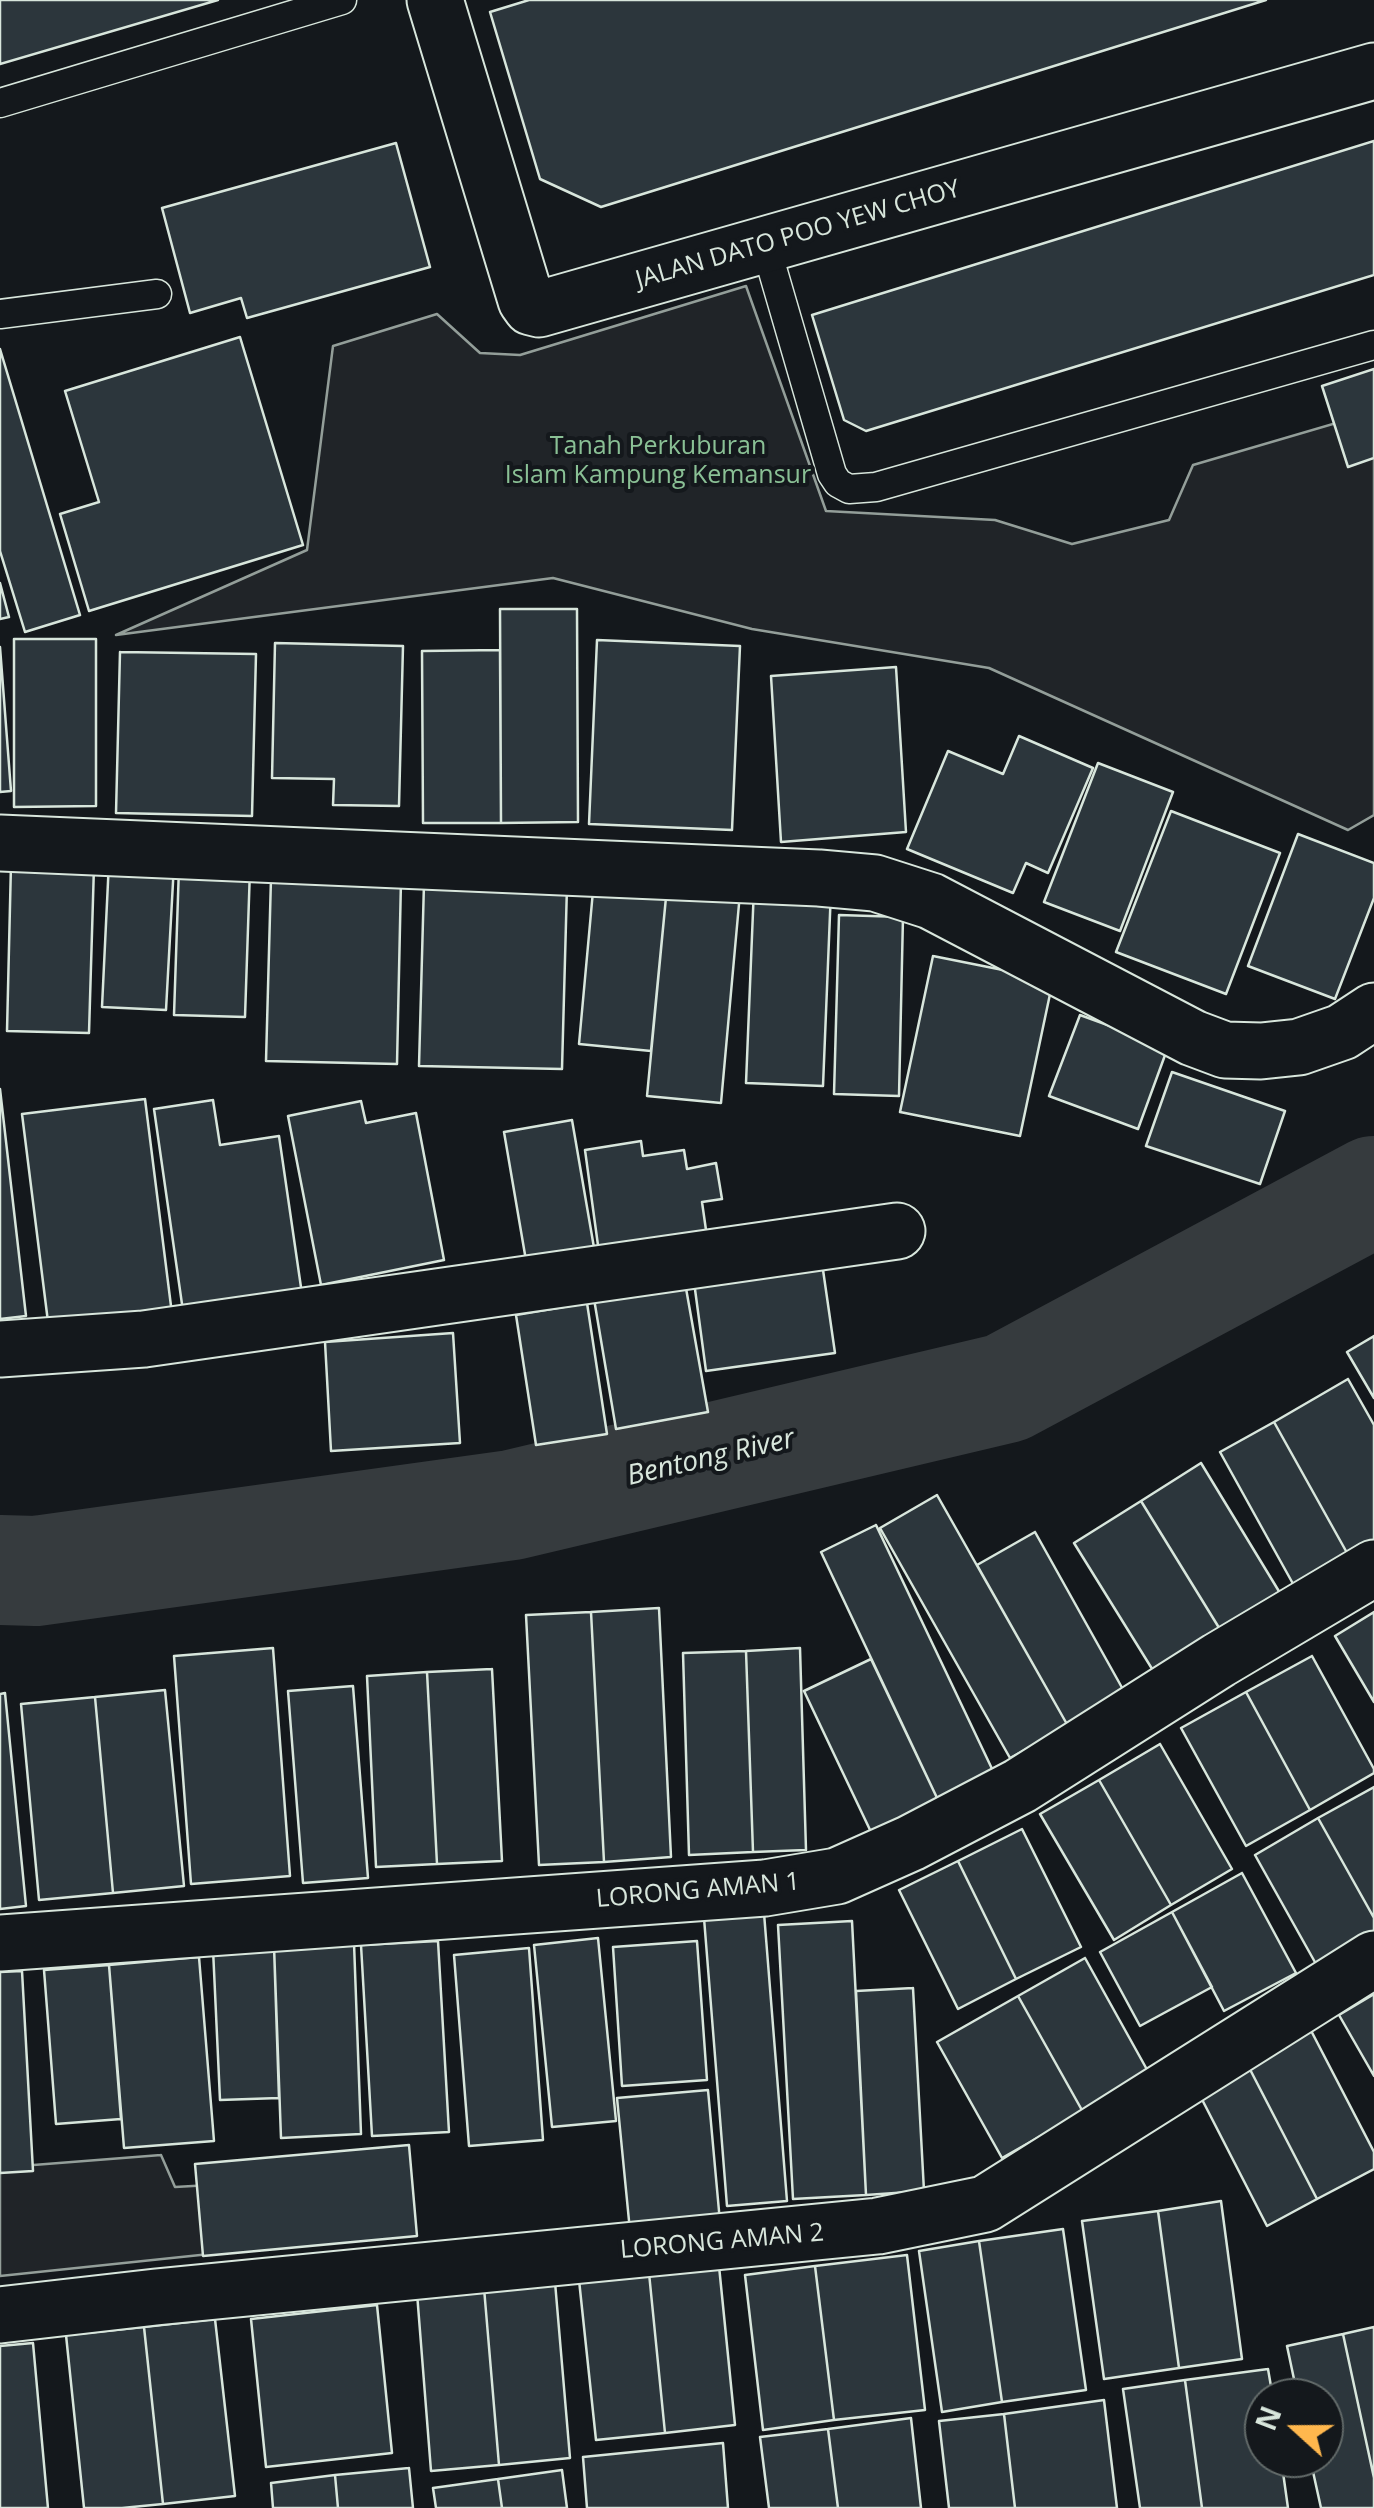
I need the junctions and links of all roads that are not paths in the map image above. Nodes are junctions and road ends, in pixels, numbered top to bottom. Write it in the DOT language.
graph roads {
  1 [pos="342,0"];
  2 [pos="435,0"];
  3 [pos="1374,72"];
  4 [pos="0,103"];
  5 [pos="766,244"];
  6 [pos="157,294"];
  7 [pos="0,314"];
  8 [pos="1374,345"];
  9 [pos="0,842"];
  10 [pos="1374,1011"];
  11 [pos="896,1231"];
  12 [pos="0,1349"];
  13 [pos="1374,1568"];
  14 [pos="0,1943"];
  15 [pos="1374,1958"];
  16 [pos="0,2315"];
  1 -- 4 [label="lane"];
  2 -- 5 [label="street, JALAN DATO POO YEW CHOY"];
  3 -- 5 [label="street, JALAN DATO POO YEW CHOY"];
  5 -- 8 [label="lane"];
  6 -- 7 [label="lane"];
  9 -- 10 [label="street"];
  11 -- 12 [label="street"];
  13 -- 14 [label="street, LORONG AMAN 1"];
  15 -- 16 [label="street, LORONG AMAN 2"];
}
